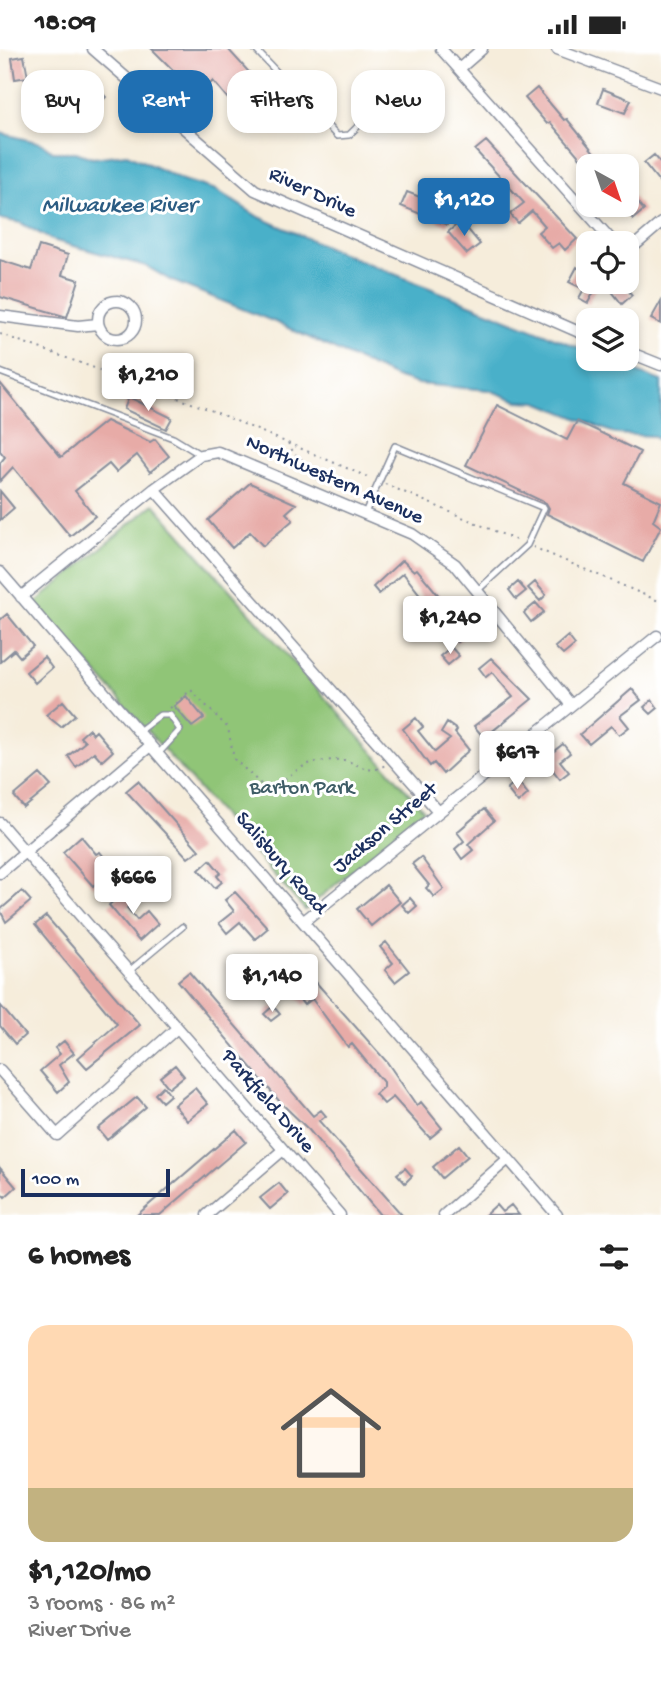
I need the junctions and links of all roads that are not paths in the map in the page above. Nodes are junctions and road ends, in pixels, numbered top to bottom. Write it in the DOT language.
graph roads {
  1 [pos="93,49"];
  2 [pos="255,49"];
  3 [pos="266,49"];
  4 [pos="441,49"];
  5 [pos="482,49"];
  6 [pos="557,49"];
  7 [pos="260,54"];
  8 [pos="460,69"];
  9 [pos="661,88"];
  10 [pos="351,133"];
  11 [pos="661,223"];
  12 [pos="603,231"];
  13 [pos="639,242"];
  14 [pos="0,316"];
  15 [pos="98,324"];
  16 [pos="576,331"];
  17 [pos="639,356"];
  18 [pos="661,365"];
  19 [pos="0,372"];
  20 [pos="201,455"];
  21 [pos="154,489"];
  22 [pos="364,514"];
  23 [pos="0,572"];
  24 [pos="477,591"];
  25 [pos="21,597"];
  26 [pos="657,636"];
  27 [pos="571,705"];
  28 [pos="138,732"];
  29 [pos="154,750"];
  30 [pos="438,811"];
  31 [pos="0,823"];
  32 [pos="24,851"];
  33 [pos="0,873"];
  34 [pos="304,921"];
  35 [pos="182,927"];
  36 [pos="128,972"];
  37 [pos="177,1028"];
  38 [pos="0,1070"];
  39 [pos="283,1150"];
  40 [pos="509,1159"];
  41 [pos="207,1215"];
  42 [pos="340,1215"];
  43 [pos="444,1215"];
  44 [pos="557,1215"];
  1 -- 16 [label="street, River Drive"];
  2 -- 7 [label="lane"];
  3 -- 7 [label="lane"];
  4 -- 8 [label="street"];
  5 -- 8 [label="street"];
  6 -- 9 [label="street"];
  7 -- 10 [label="lane"];
  8 -- 12 [label="street"];
  11 -- 13 [label="street"];
  14 -- 15 [label="street"];
  17 -- 18 [label="street"];
  19 -- 20 [label="lane"];
  20 -- 21 [label="street"];
  20 -- 22 [label="street, Northwestern Avenue"];
  21 -- 25 [label="street"];
  21 -- 30 [label="street"];
  22 -- 24 [label="street, Northwestern Avenue"];
  22 -- 24 [label="lane"];
  23 -- 25 [label="street, Salisbury Road"];
  24 -- 27 [label="street, Northwestern Avenue"];
  25 -- 28 [label="street, Salisbury Road"];
  26 -- 27 [label="street, Jackson Street"];
  27 -- 30 [label="street, Jackson Street"];
  28 -- 29 [label="street, Salisbury Road"];
  28 -- 29 [label="lane"];
  29 -- 32 [label="street"];
  29 -- 34 [label="street, Salisbury Road"];
  30 -- 34 [label="street, Jackson Street"];
  31 -- 32 [label="street, Parkfield Drive"];
  32 -- 33 [label="street"];
  32 -- 36 [label="street, Parkfield Drive"];
  34 -- 40 [label="street, Salisbury Road"];
  35 -- 36 [label="lane"];
  36 -- 37 [label="street, Parkfield Drive"];
  37 -- 38 [label="street"];
  37 -- 39 [label="street, Parkfield Drive"];
  39 -- 41 [label="street"];
  39 -- 42 [label="street, Parkfield Drive"];
  40 -- 43 [label="street"];
  40 -- 44 [label="street, Salisbury Road"];
}
